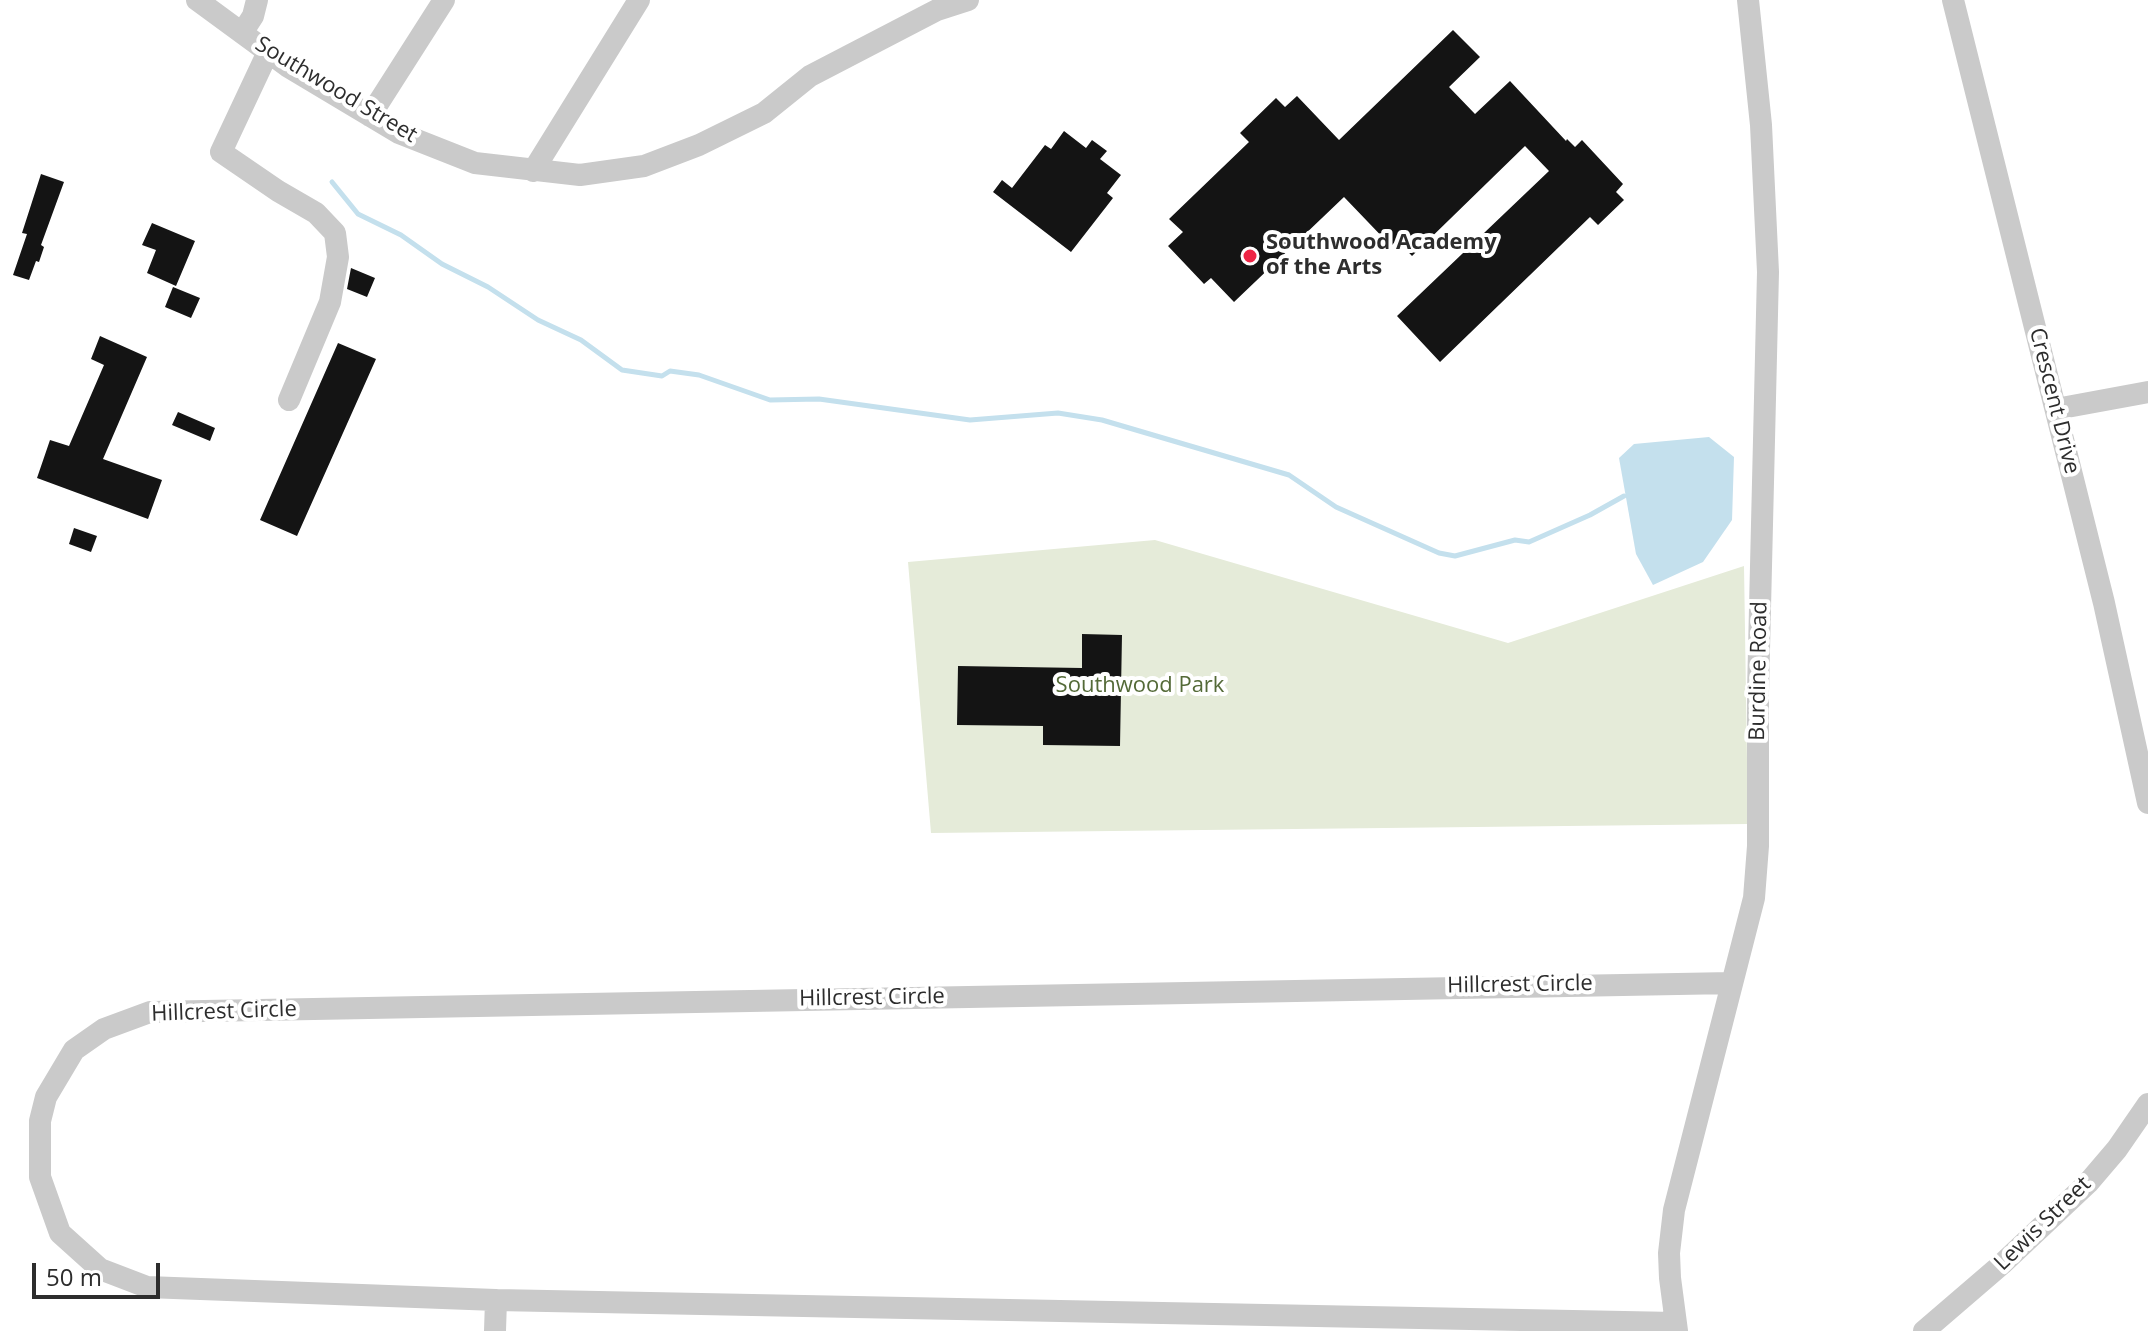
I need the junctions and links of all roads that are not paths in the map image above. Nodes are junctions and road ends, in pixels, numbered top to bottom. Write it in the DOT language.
graph roads {
  1 [pos="197,0"];
  2 [pos="257,0"];
  3 [pos="444,0"];
  4 [pos="639,0"];
  5 [pos="968,0"];
  6 [pos="1748,0"];
  7 [pos="1958,1"];
  8 [pos="242,33"];
  9 [pos="268,52"];
  10 [pos="370,116"];
  11 [pos="533,171"];
  12 [pos="2148,392"];
  13 [pos="289,400"];
  14 [pos="2056,409"];
  15 [pos="2148,803"];
  16 [pos="1732,983"];
  17 [pos="2148,1104"];
  18 [pos="496,1300"];
  19 [pos="1676,1327"];
  20 [pos="495,1331"];
  21 [pos="1924,1331"];
  1 -- 8 [label="street, Southwood Street"];
  2 -- 8 [label="street"];
  3 -- 10 [label="street"];
  4 -- 11 [label="street"];
  5 -- 11 [label="street, Southwood Street"];
  6 -- 16 [label="street, Burdine Road"];
  7 -- 14 [label="street, Crescent Drive"];
  8 -- 9 [label="street, Southwood Street"];
  9 -- 10 [label="street, Southwood Street"];
  9 -- 13 [label="street"];
  10 -- 11 [label="street, Southwood Street"];
  12 -- 14 [label="street"];
  14 -- 15 [label="street, Crescent Drive"];
  16 -- 18 [label="street, Hillcrest Circle"];
  16 -- 19 [label="street, Burdine Road"];
  17 -- 21 [label="street, Lewis Street"];
  18 -- 19 [label="street, Hillcrest Circle"];
  18 -- 20 [label="street"];
}
